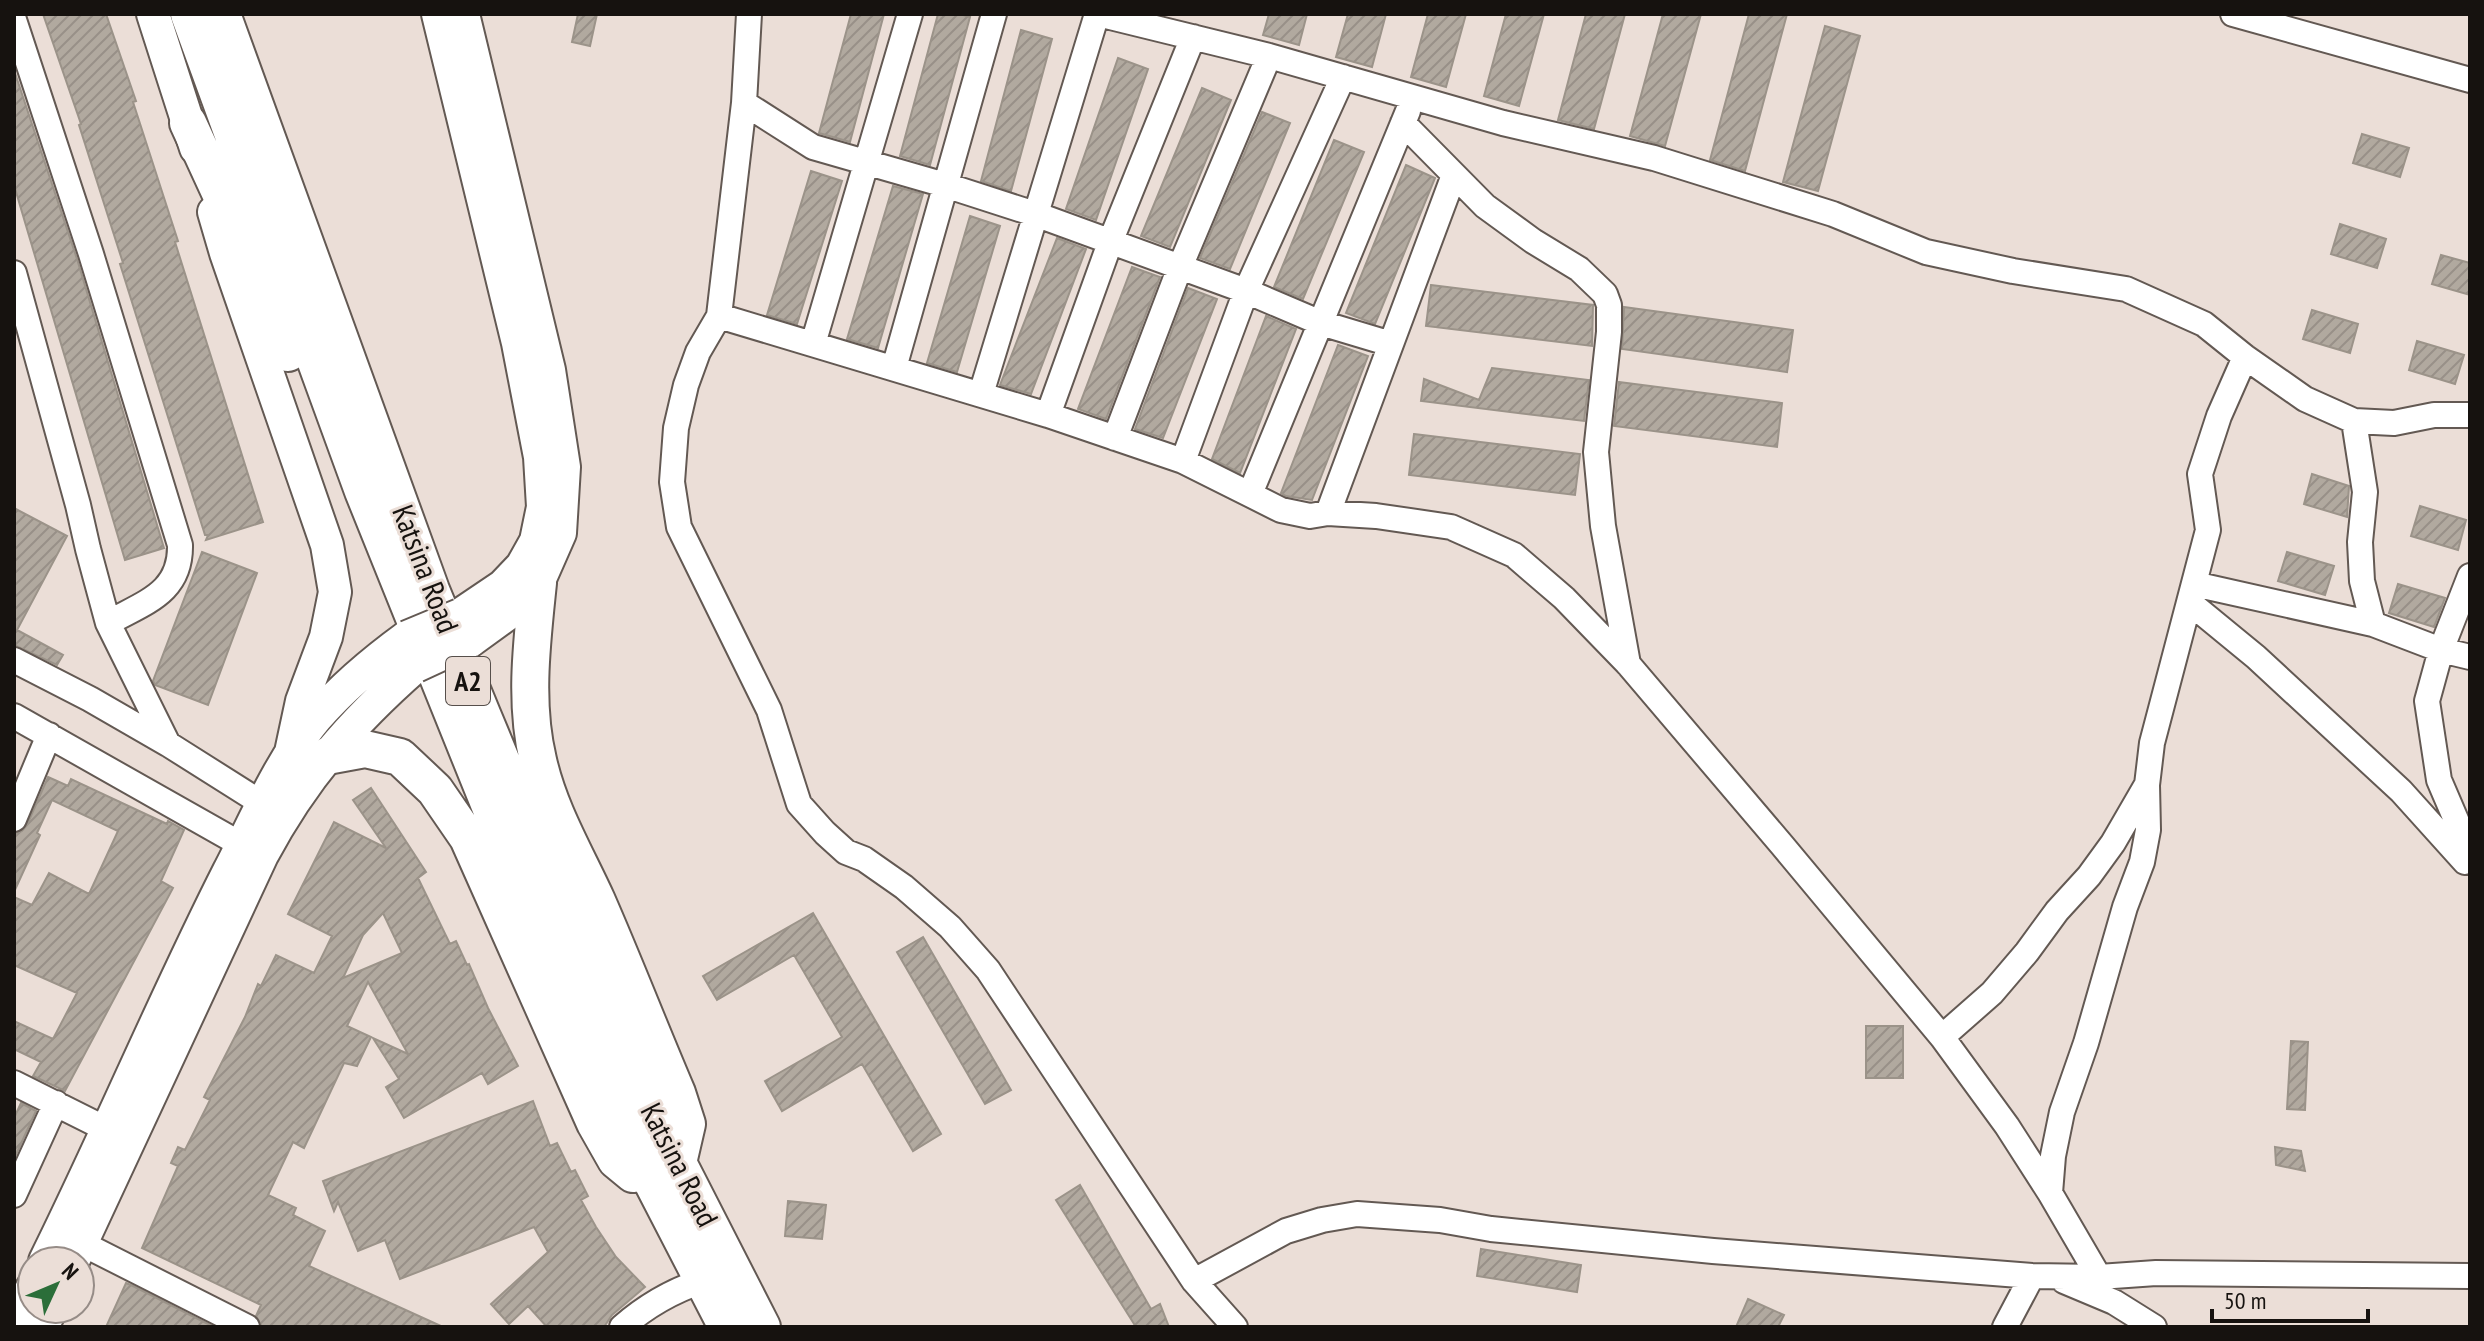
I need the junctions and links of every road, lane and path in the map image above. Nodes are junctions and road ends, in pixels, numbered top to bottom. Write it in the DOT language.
graph roads {
  1 [pos="153,14"];
  2 [pos="189,14"];
  3 [pos="222,14"];
  4 [pos="438,14"];
  5 [pos="463,14"];
  6 [pos="749,14"];
  7 [pos="910,14"];
  8 [pos="994,14"];
  9 [pos="1098,14"];
  10 [pos="2233,14"];
  11 [pos="14,20"];
  12 [pos="1193,37"];
  13 [pos="1269,56"];
  14 [pos="1343,77"];
  15 [pos="2470,80"];
  16 [pos="1414,97"];
  17 [pos="744,103"];
  18 [pos="188,123"];
  19 [pos="1403,123"];
  20 [pos="866,162"];
  21 [pos="1454,175"];
  22 [pos="945,185"];
  23 [pos="1035,214"];
  24 [pos="1111,240"];
  25 [pos="1180,267"];
  26 [pos="14,273"];
  27 [pos="1246,291"];
  28 [pos="719,316"];
  29 [pos="1321,323"];
  30 [pos="813,344"];
  31 [pos="1391,344"];
  32 [pos="2245,357"];
  33 [pos="894,368"];
  34 [pos="981,394"];
  35 [pos="1048,415"];
  36 [pos="2470,415"];
  37 [pos="2354,421"];
  38 [pos="1115,438"];
  39 [pos="1183,461"];
  40 [pos="1250,494"];
  41 [pos="1328,513"];
  42 [pos="2470,576"];
  43 [pos="399,581"];
  44 [pos="538,583"];
  45 [pos="2191,593"];
  46 [pos="108,623"];
  47 [pos="2373,624"];
  48 [pos="465,628"];
  49 [pos="2441,650"];
  50 [pos="411,652"];
  51 [pos="2470,657"];
  52 [pos="14,660"];
  53 [pos="1628,664"];
  54 [pos="14,716"];
  55 [pos="49,735"];
  56 [pos="168,744"];
  57 [pos="327,756"];
  58 [pos="290,757"];
  59 [pos="2439,780"];
  60 [pos="2147,785"];
  61 [pos="2401,791"];
  62 [pos="263,804"];
  63 [pos="14,819"];
  64 [pos="242,845"];
  65 [pos="2468,866"];
  66 [pos="1942,1037"];
  67 [pos="14,1083"];
  68 [pos="56,1103"];
  69 [pos="108,1130"];
  70 [pos="678,1163"];
  71 [pos="2050,1193"];
  72 [pos="14,1195"];
  73 [pos="659,1196"];
  74 [pos="53,1245"];
  75 [pos="80,1245"];
  76 [pos="96,1260"];
  77 [pos="2042,1276"];
  78 [pos="2470,1276"];
  79 [pos="2099,1277"];
  80 [pos="702,1281"];
  81 [pos="1194,1281"];
  82 [pos="247,1327"];
  83 [pos="622,1327"];
  84 [pos="727,1327"];
  85 [pos="762,1327"];
  86 [pos="1235,1327"];
  87 [pos="2005,1327"];
  88 [pos="2154,1327"];
  1 -- 18 [label="main road"];
  2 -- 43 [label="highway, Katsina Road / A2"];
  3 -- 70 [label="highway, Katsina Road / A2"];
  4 -- 48 [label="main road"];
  5 -- 44 [label="main road"];
  6 -- 17 [label="street"];
  7 -- 20 [label="street"];
  8 -- 22 [label="street"];
  9 -- 12 [label="street"];
  9 -- 23 [label="street"];
  10 -- 15 [label="street"];
  11 -- 46 [label="street"];
  12 -- 13 [label="street"];
  12 -- 24 [label="street"];
  13 -- 14 [label="street"];
  13 -- 25 [label="street"];
  14 -- 16 [label="street"];
  14 -- 27 [label="street"];
  16 -- 19 [label="street"];
  16 -- 32 [label="street"];
  17 -- 20 [label="street"];
  17 -- 28 [label="street"];
  18 -- 43 [label="highway"];
  18 -- 58 [label="main road"];
  19 -- 21 [label="street"];
  19 -- 29 [label="street"];
  20 -- 22 [label="street"];
  20 -- 30 [label="street"];
  21 -- 31 [label="street"];
  21 -- 53 [label="street"];
  22 -- 23 [label="street"];
  22 -- 33 [label="street"];
  23 -- 24 [label="street"];
  23 -- 34 [label="street"];
  24 -- 25 [label="street"];
  24 -- 35 [label="street"];
  25 -- 27 [label="street"];
  25 -- 38 [label="street"];
  26 -- 46 [label="street"];
  27 -- 29 [label="street"];
  27 -- 39 [label="street"];
  28 -- 30 [label="street"];
  28 -- 81 [label="street"];
  29 -- 31 [label="street"];
  29 -- 40 [label="street"];
  30 -- 33 [label="street"];
  31 -- 41 [label="street"];
  32 -- 37 [label="street"];
  32 -- 45 [label="street"];
  33 -- 34 [label="street"];
  34 -- 35 [label="street"];
  35 -- 38 [label="street"];
  36 -- 37 [label="street"];
  37 -- 47 [label="street"];
  38 -- 39 [label="street"];
  39 -- 40 [label="street"];
  40 -- 41 [label="street"];
  41 -- 53 [label="street"];
  42 -- 49 [label="street"];
  43 -- 73 [label="highway, Katsina Road / A2"];
  44 -- 48 [label="main road"];
  44 -- 70 [label="highway"];
  45 -- 47 [label="street"];
  45 -- 60 [label="street"];
  45 -- 61 [label="street"];
  46 -- 56 [label="street"];
  47 -- 49 [label="street"];
  48 -- 50 [label="main road, bridge"];
  49 -- 51 [label="street"];
  49 -- 59 [label="street"];
  50 -- 57 [label="main road"];
  50 -- 58 [label="main road"];
  52 -- 56 [label="street"];
  53 -- 66 [label="street"];
  54 -- 55 [label="street"];
  55 -- 63 [label="street"];
  55 -- 64 [label="street"];
  56 -- 62 [label="street"];
  57 -- 73 [label="highway"];
  57 -- 75 [label="main road"];
  58 -- 62 [label="main road"];
  59 -- 61 [label="street"];
  59 -- 65 [label="street"];
  60 -- 66 [label="street"];
  60 -- 71 [label="street"];
  61 -- 65 [label="street"];
  62 -- 64 [label="main road"];
  64 -- 69 [label="main road"];
  66 -- 71 [label="street"];
  67 -- 68 [label="street"];
  68 -- 69 [label="street"];
  68 -- 72 [label="street"];
  69 -- 74 [label="main road"];
  70 -- 85 [label="highway, Katsina Road / A2"];
  71 -- 79 [label="street"];
  73 -- 80 [label="highway, Katsina Road / A2"];
  76 -- 82 [label="street"];
  77 -- 79 [label="street"];
  77 -- 81 [label="street"];
  77 -- 87 [label="street"];
  77 -- 88 [label="street"];
  78 -- 79 [label="street"];
  80 -- 83 [label="street"];
  80 -- 84 [label="highway, Katsina Road / A2"];
  81 -- 86 [label="street"];
}
